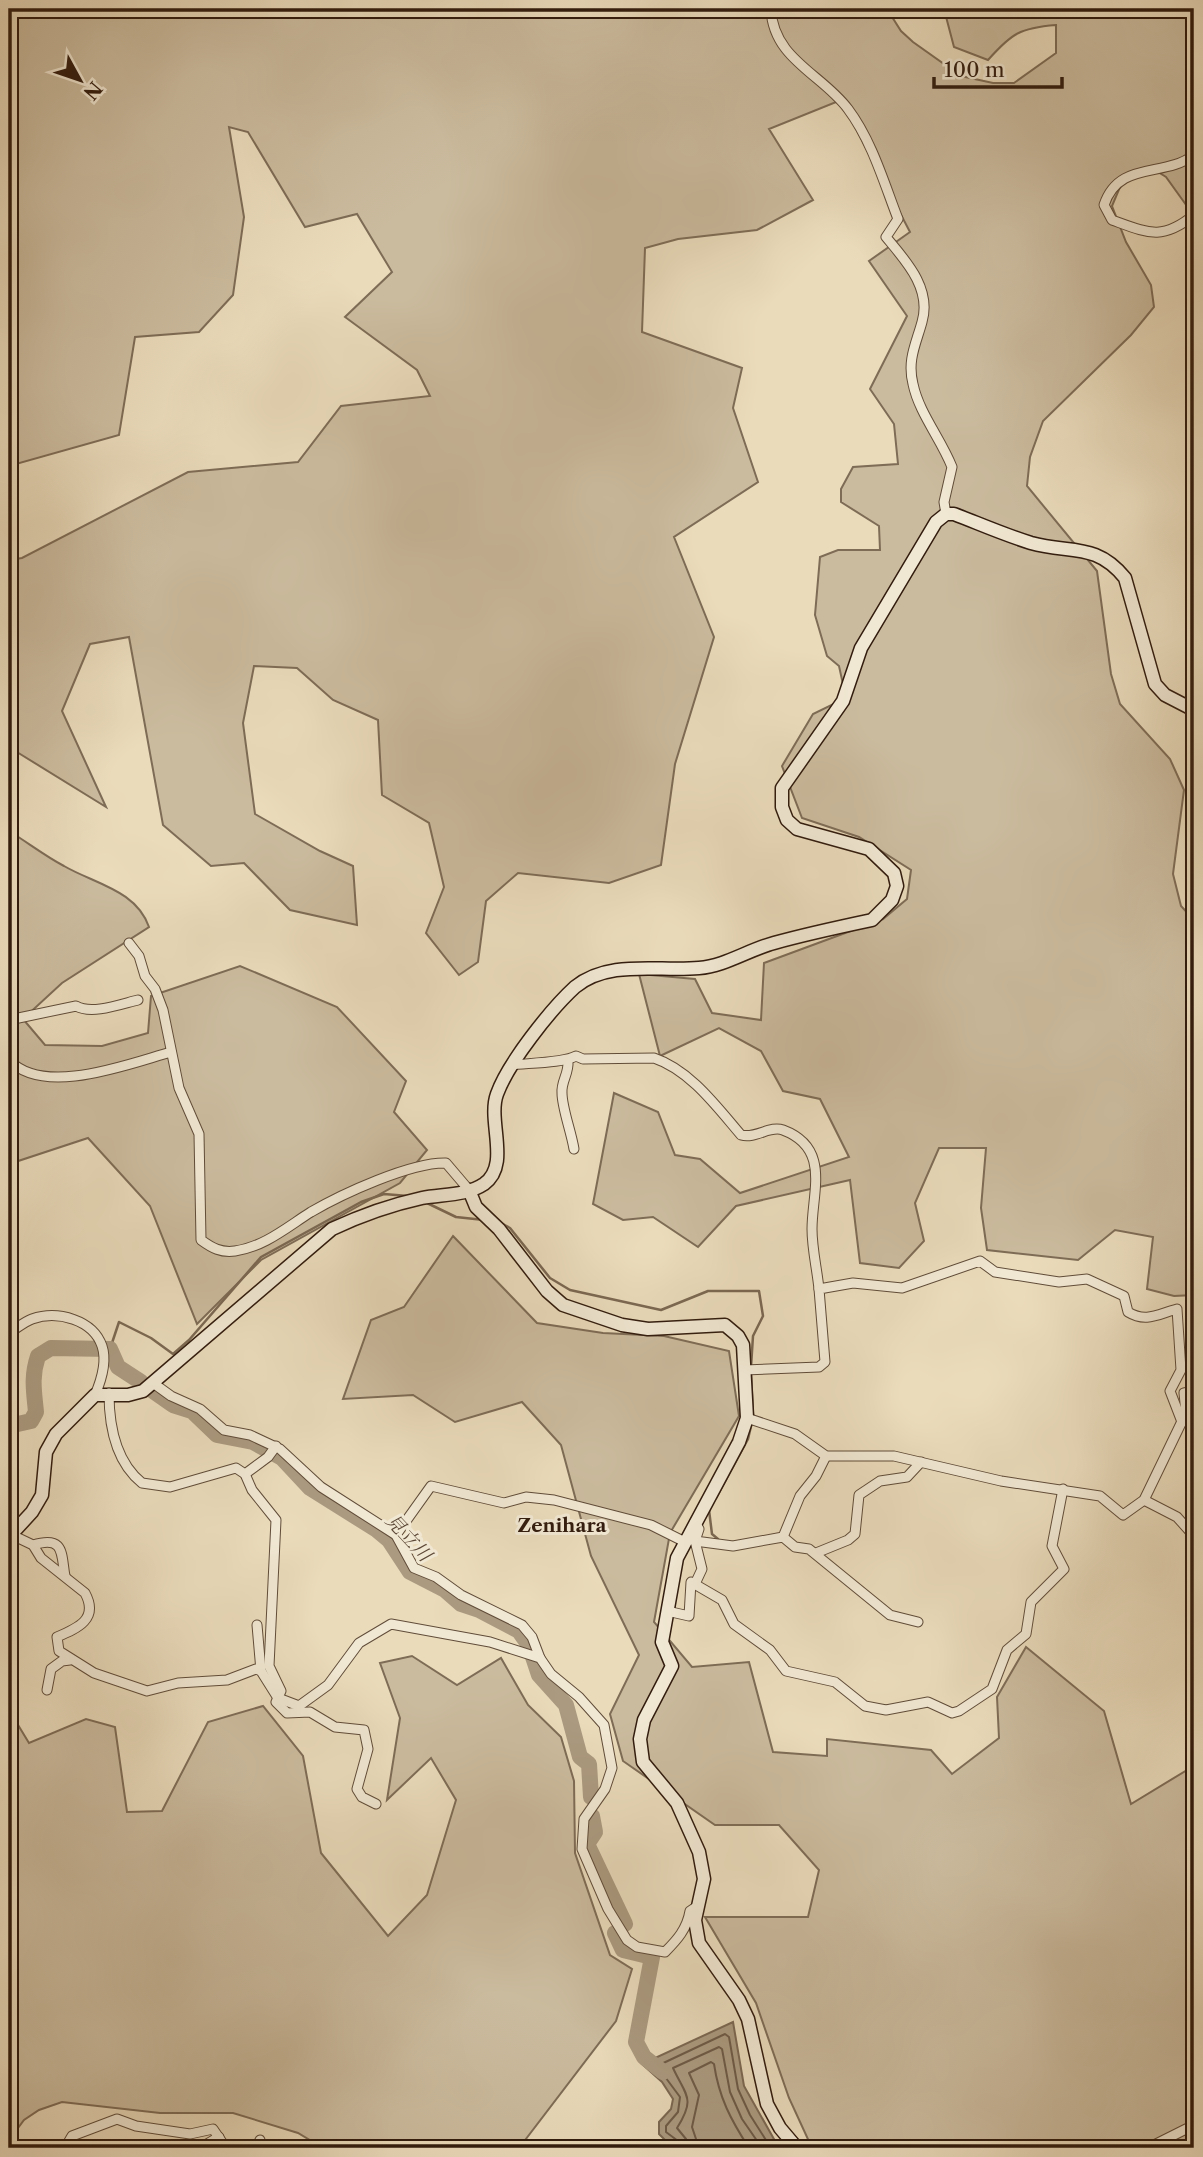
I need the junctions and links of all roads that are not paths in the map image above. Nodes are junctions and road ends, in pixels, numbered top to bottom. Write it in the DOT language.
graph roads {
  1 [pos="771,9"];
  2 [pos="1194,155"];
  3 [pos="1194,215"];
  4 [pos="946,514"];
  5 [pos="1194,710"];
  6 [pos="129,943"];
  7 [pos="138,1000"];
  8 [pos="11,1015"];
  9 [pos="171,1052"];
  10 [pos="9,1060"];
  11 [pos="568,1061"];
  12 [pos="512,1065"];
  13 [pos="574,1149"];
  14 [pos="469,1190"];
  15 [pos="819,1289"];
  16 [pos="9,1333"];
  17 [pos="744,1370"];
  18 [pos="153,1383"];
  19 [pos="1194,1391"];
  20 [pos="109,1393"];
  21 [pos="95,1395"];
  22 [pos="747,1418"];
  23 [pos="1182,1422"];
  24 [pos="273,1450"];
  25 [pos="826,1456"];
  26 [pos="921,1462"];
  27 [pos="244,1474"];
  28 [pos="1063,1489"];
  29 [pos="1144,1500"];
  30 [pos="396,1535"];
  31 [pos="10,1536"];
  32 [pos="1194,1536"];
  33 [pos="783,1537"];
  34 [pos="690,1542"];
  35 [pos="33,1545"];
  36 [pos="816,1553"];
  37 [pos="674,1571"];
  38 [pos="65,1576"];
  39 [pos="693,1583"];
  40 [pos="667,1611"];
  41 [pos="918,1622"];
  42 [pos="257,1625"];
  43 [pos="534,1656"];
  44 [pos="70,1660"];
  45 [pos="261,1671"];
  46 [pos="47,1690"];
  47 [pos="278,1698"];
  48 [pos="376,1804"];
  49 [pos="699,1905"];
  50 [pos="1194,2125"];
  51 [pos="219,2137"];
  52 [pos="65,2148"];
  53 [pos="123,2148"];
  54 [pos="133,2148"];
  55 [pos="200,2148"];
  56 [pos="226,2148"];
  57 [pos="797,2148"];
  58 [pos="1148,2148"];
  1 -- 4 [label="street"];
  2 -- 3 [label="street"];
  4 -- 5 [label="main road"];
  4 -- 12 [label="main road"];
  6 -- 9 [label="street"];
  7 -- 8 [label="street"];
  9 -- 10 [label="street"];
  9 -- 14 [label="street"];
  11 -- 12 [label="street"];
  11 -- 13 [label="street"];
  11 -- 15 [label="street"];
  12 -- 14 [label="main road"];
  14 -- 17 [label="main road"];
  14 -- 18 [label="main road"];
  15 -- 17 [label="street"];
  15 -- 23 [label="street"];
  16 -- 21 [label="street"];
  17 -- 22 [label="main road"];
  18 -- 20 [label="main road"];
  18 -- 24 [label="street"];
  19 -- 23 [label="street"];
  20 -- 21 [label="main road"];
  20 -- 27 [label="street"];
  21 -- 31 [label="main road"];
  22 -- 25 [label="street"];
  22 -- 34 [label="main road"];
  23 -- 29 [label="street"];
  24 -- 27 [label="street"];
  24 -- 30 [label="street"];
  25 -- 26 [label="street"];
  25 -- 33 [label="street"];
  26 -- 28 [label="street"];
  26 -- 36 [label="street"];
  27 -- 47 [label="street"];
  28 -- 29 [label="street"];
  28 -- 39 [label="street"];
  29 -- 32 [label="street"];
  30 -- 34 [label="street"];
  30 -- 43 [label="street"];
  31 -- 35 [label="street"];
  33 -- 34 [label="street"];
  33 -- 36 [label="street"];
  34 -- 37 [label="main road"];
  34 -- 39 [label="street"];
  35 -- 38 [label="street"];
  35 -- 38 [label="street"];
  36 -- 41 [label="street"];
  37 -- 39 [label="street"];
  37 -- 40 [label="main road"];
  38 -- 44 [label="street"];
  39 -- 40 [label="street"];
  40 -- 49 [label="main road"];
  42 -- 45 [label="street"];
  43 -- 47 [label="street"];
  43 -- 49 [label="street"];
  44 -- 45 [label="street"];
  44 -- 46 [label="street"];
  45 -- 47 [label="street"];
  47 -- 48 [label="street"];
  49 -- 57 [label="main road"];
  50 -- 58 [label="street"];
  51 -- 52 [label="street"];
  51 -- 55 [label="street"];
  51 -- 56 [label="street"];
  53 -- 54 [label="street"];
}
